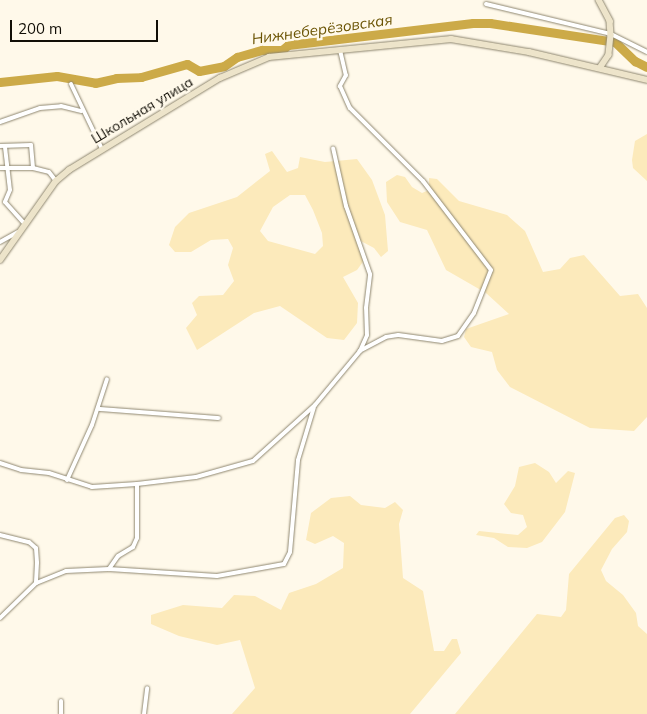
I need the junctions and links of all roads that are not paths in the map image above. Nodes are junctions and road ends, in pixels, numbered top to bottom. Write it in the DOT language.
graph roads {
  1 [pos="599,0"];
  2 [pos="486,4"];
  3 [pos="611,34"];
  4 [pos="340,50"];
  5 [pos="647,52"];
  6 [pos="601,68"];
  7 [pos="647,80"];
  8 [pos="70,84"];
  9 [pos="81,111"];
  10 [pos="0,122"];
  11 [pos="2,147"];
  12 [pos="334,148"];
  13 [pos="102,149"];
  14 [pos="0,168"];
  15 [pos="9,168"];
  16 [pos="33,168"];
  17 [pos="56,181"];
  18 [pos="6,204"];
  19 [pos="0,207"];
  20 [pos="24,223"];
  21 [pos="18,232"];
  22 [pos="0,242"];
  23 [pos="0,260"];
  24 [pos="360,351"];
  25 [pos="107,379"];
  26 [pos="314,405"];
  27 [pos="99,409"];
  28 [pos="218,418"];
  29 [pos="0,463"];
  30 [pos="67,480"];
  31 [pos="137,484"];
  32 [pos="0,536"];
  33 [pos="110,569"];
  34 [pos="36,583"];
  35 [pos="0,618"];
  36 [pos="147,688"];
  37 [pos="61,701"];
  38 [pos="61,714"];
  39 [pos="144,714"];
  1 -- 3 [label="street"];
  2 -- 3 [label="street"];
  3 -- 5 [label="street"];
  3 -- 6 [label="street"];
  4 -- 6 [label="street, Школьная улица"];
  4 -- 13 [label="street, Школьная улица"];
  4 -- 24 [label="street"];
  6 -- 7 [label="street, Школьная улица"];
  8 -- 9 [label="street"];
  9 -- 10 [label="street"];
  9 -- 13 [label="street"];
  11 -- 15 [label="street"];
  11 -- 16 [label="street"];
  12 -- 24 [label="street"];
  13 -- 17 [label="street, Школьная улица"];
  14 -- 15 [label="street"];
  15 -- 16 [label="street"];
  15 -- 18 [label="street"];
  16 -- 17 [label="street"];
  17 -- 20 [label="street, Школьная улица"];
  18 -- 19 [label="street"];
  18 -- 20 [label="street"];
  20 -- 21 [label="street, Школьная улица"];
  21 -- 22 [label="street"];
  21 -- 23 [label="street, Школьная улица"];
  24 -- 26 [label="street"];
  25 -- 27 [label="street"];
  26 -- 31 [label="street"];
  26 -- 33 [label="street"];
  27 -- 28 [label="street"];
  27 -- 30 [label="street"];
  29 -- 30 [label="street"];
  30 -- 31 [label="street"];
  31 -- 33 [label="street"];
  32 -- 34 [label="street"];
  33 -- 34 [label="street"];
  34 -- 35 [label="street"];
  36 -- 39 [label="street"];
  37 -- 38 [label="street"];
}
